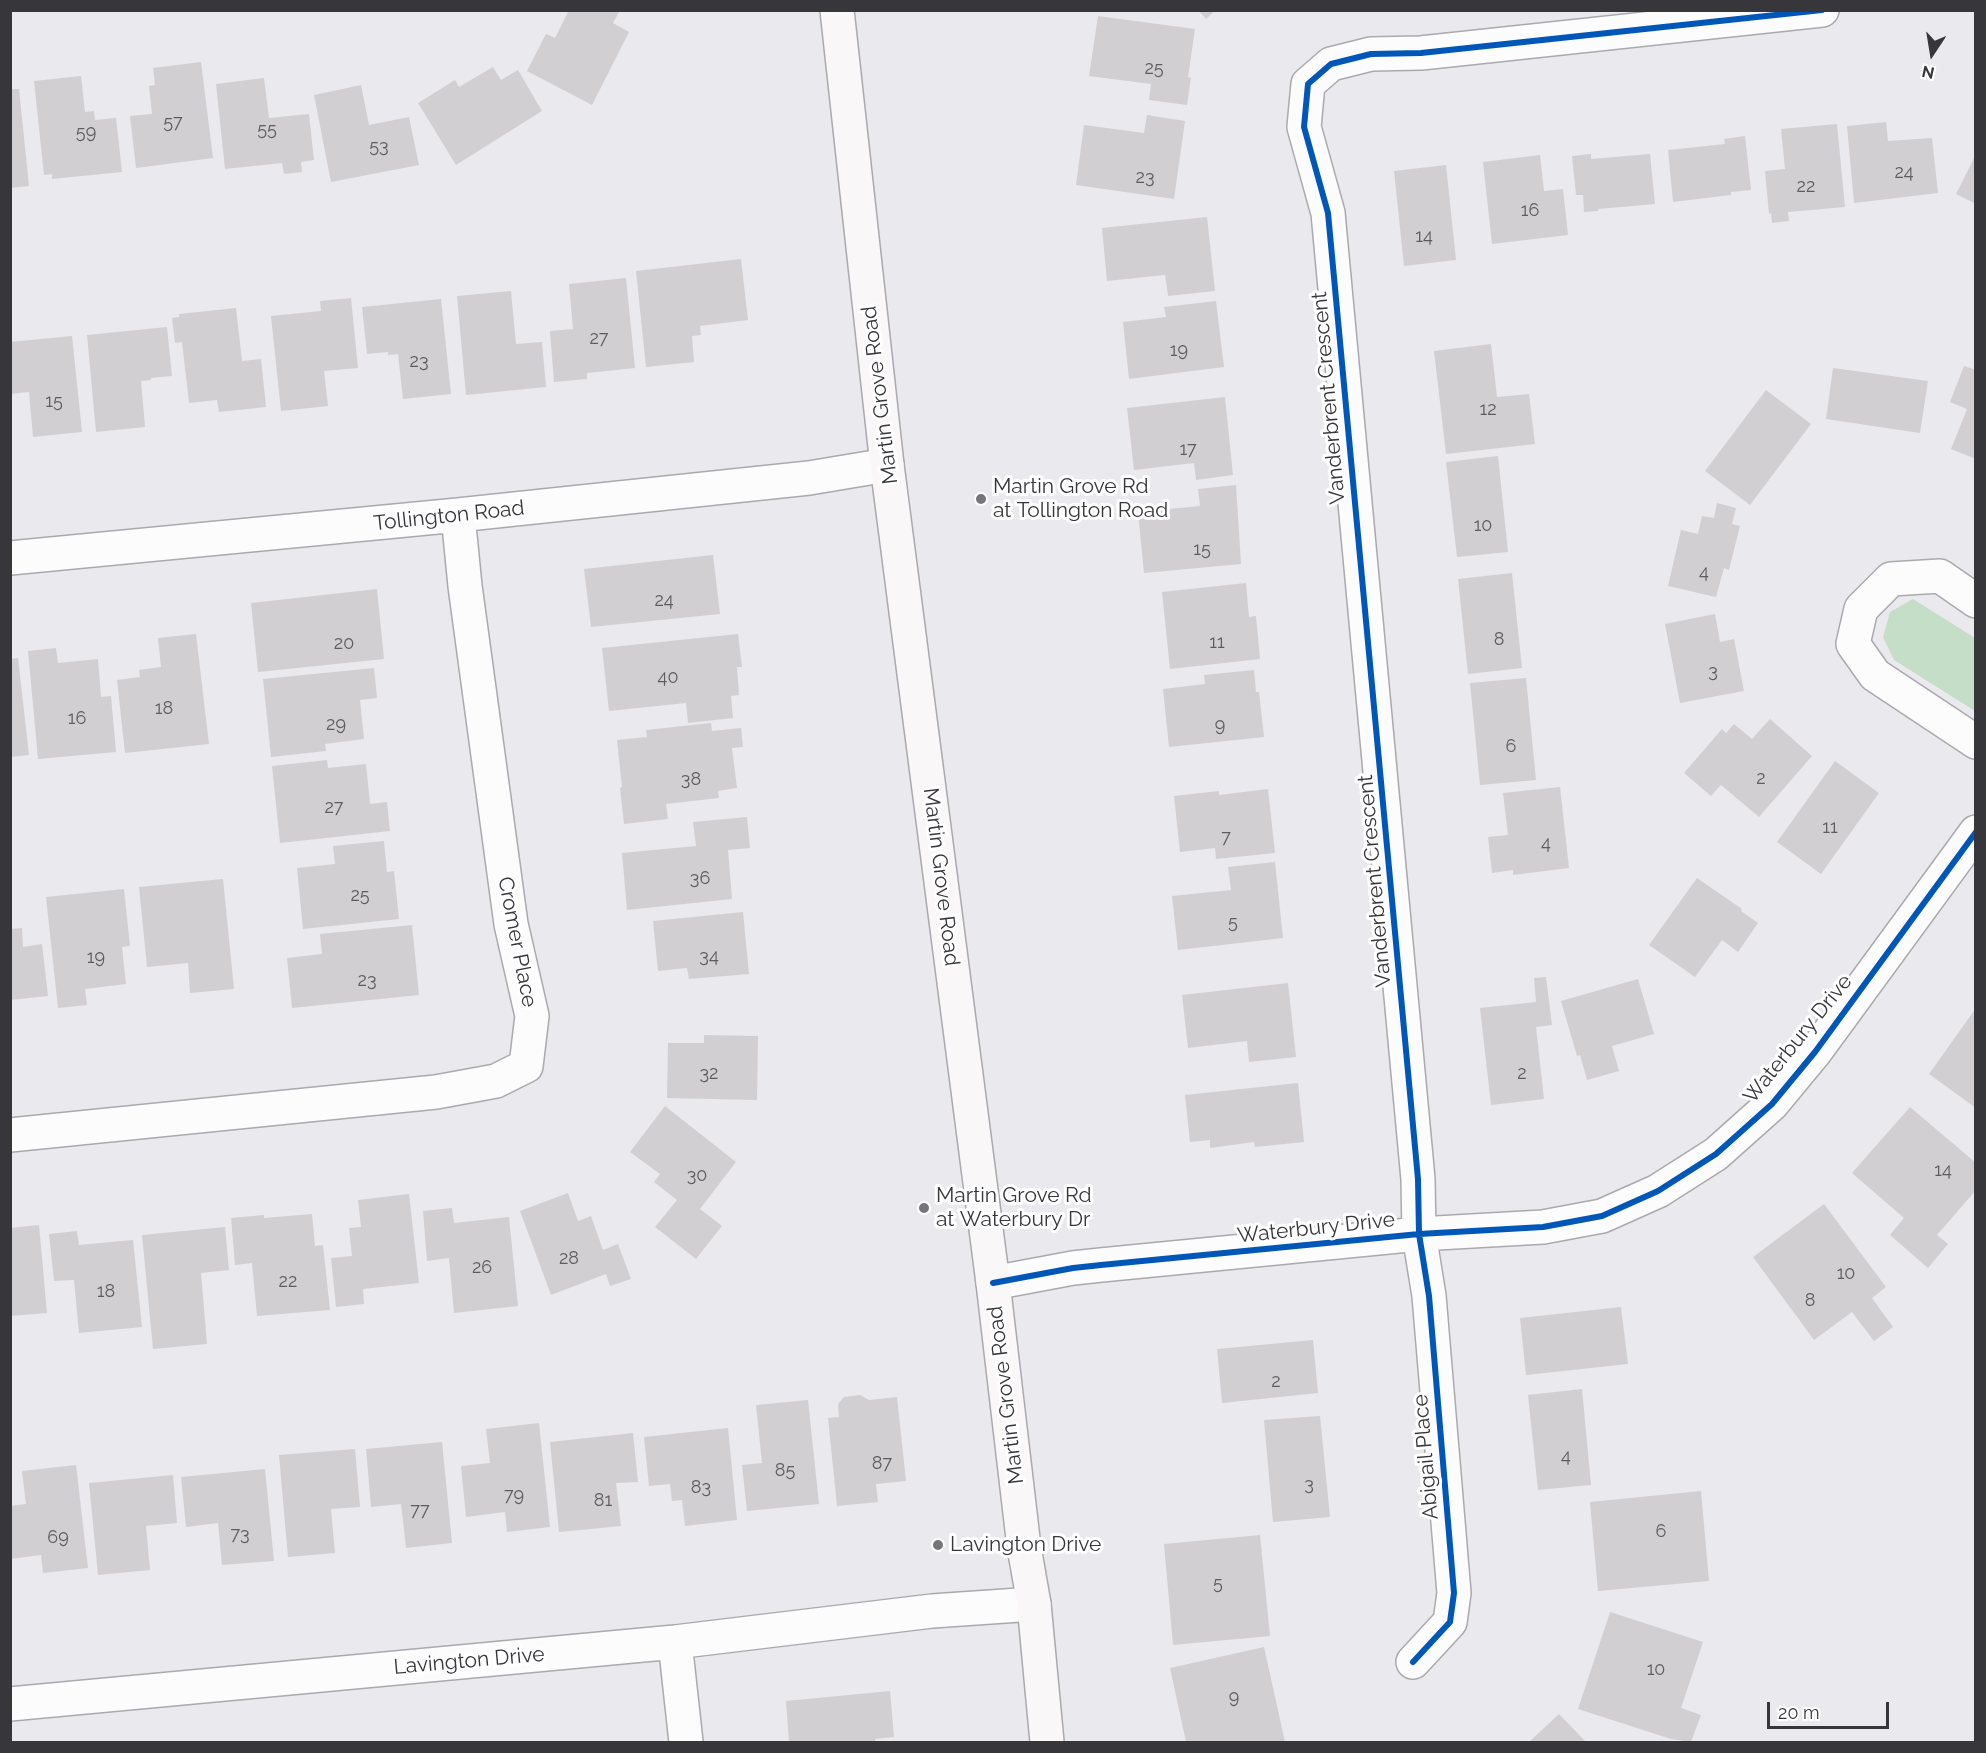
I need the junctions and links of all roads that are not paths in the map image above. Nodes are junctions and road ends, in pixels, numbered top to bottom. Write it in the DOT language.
graph roads {
  1 [pos="837,10"];
  2 [pos="1822,10"];
  3 [pos="887,465"];
  4 [pos="458,515"];
  5 [pos="10,558"];
  6 [pos="1976,601"];
  7 [pos="1976,742"];
  8 [pos="1976,832"];
  9 [pos="10,1135"];
  10 [pos="1419,1234"];
  11 [pos="993,1283"];
  12 [pos="1034,1604"];
  13 [pos="675,1642"];
  14 [pos="1413,1662"];
  15 [pos="10,1704"];
  16 [pos="686,1743"];
  17 [pos="1047,1743"];
  1 -- 3 [label="main road, Martin Grove Road"];
  2 -- 10 [label="street, Vanderbrent Crescent"];
  3 -- 4 [label="street, Tollington Road"];
  3 -- 11 [label="main road, Martin Grove Road"];
  4 -- 5 [label="street, Tollington Road"];
  4 -- 9 [label="street, Cromer Place"];
  6 -- 7 [label="street"];
  8 -- 10 [label="street, Waterbury Drive"];
  10 -- 11 [label="street, Waterbury Drive"];
  10 -- 14 [label="street, Abigail Place"];
  11 -- 12 [label="main road, Martin Grove Road"];
  12 -- 13 [label="street, Lavington Drive"];
  12 -- 17 [label="main road, Martin Grove Road"];
  13 -- 15 [label="street, Lavington Drive"];
  13 -- 16 [label="street"];
}
